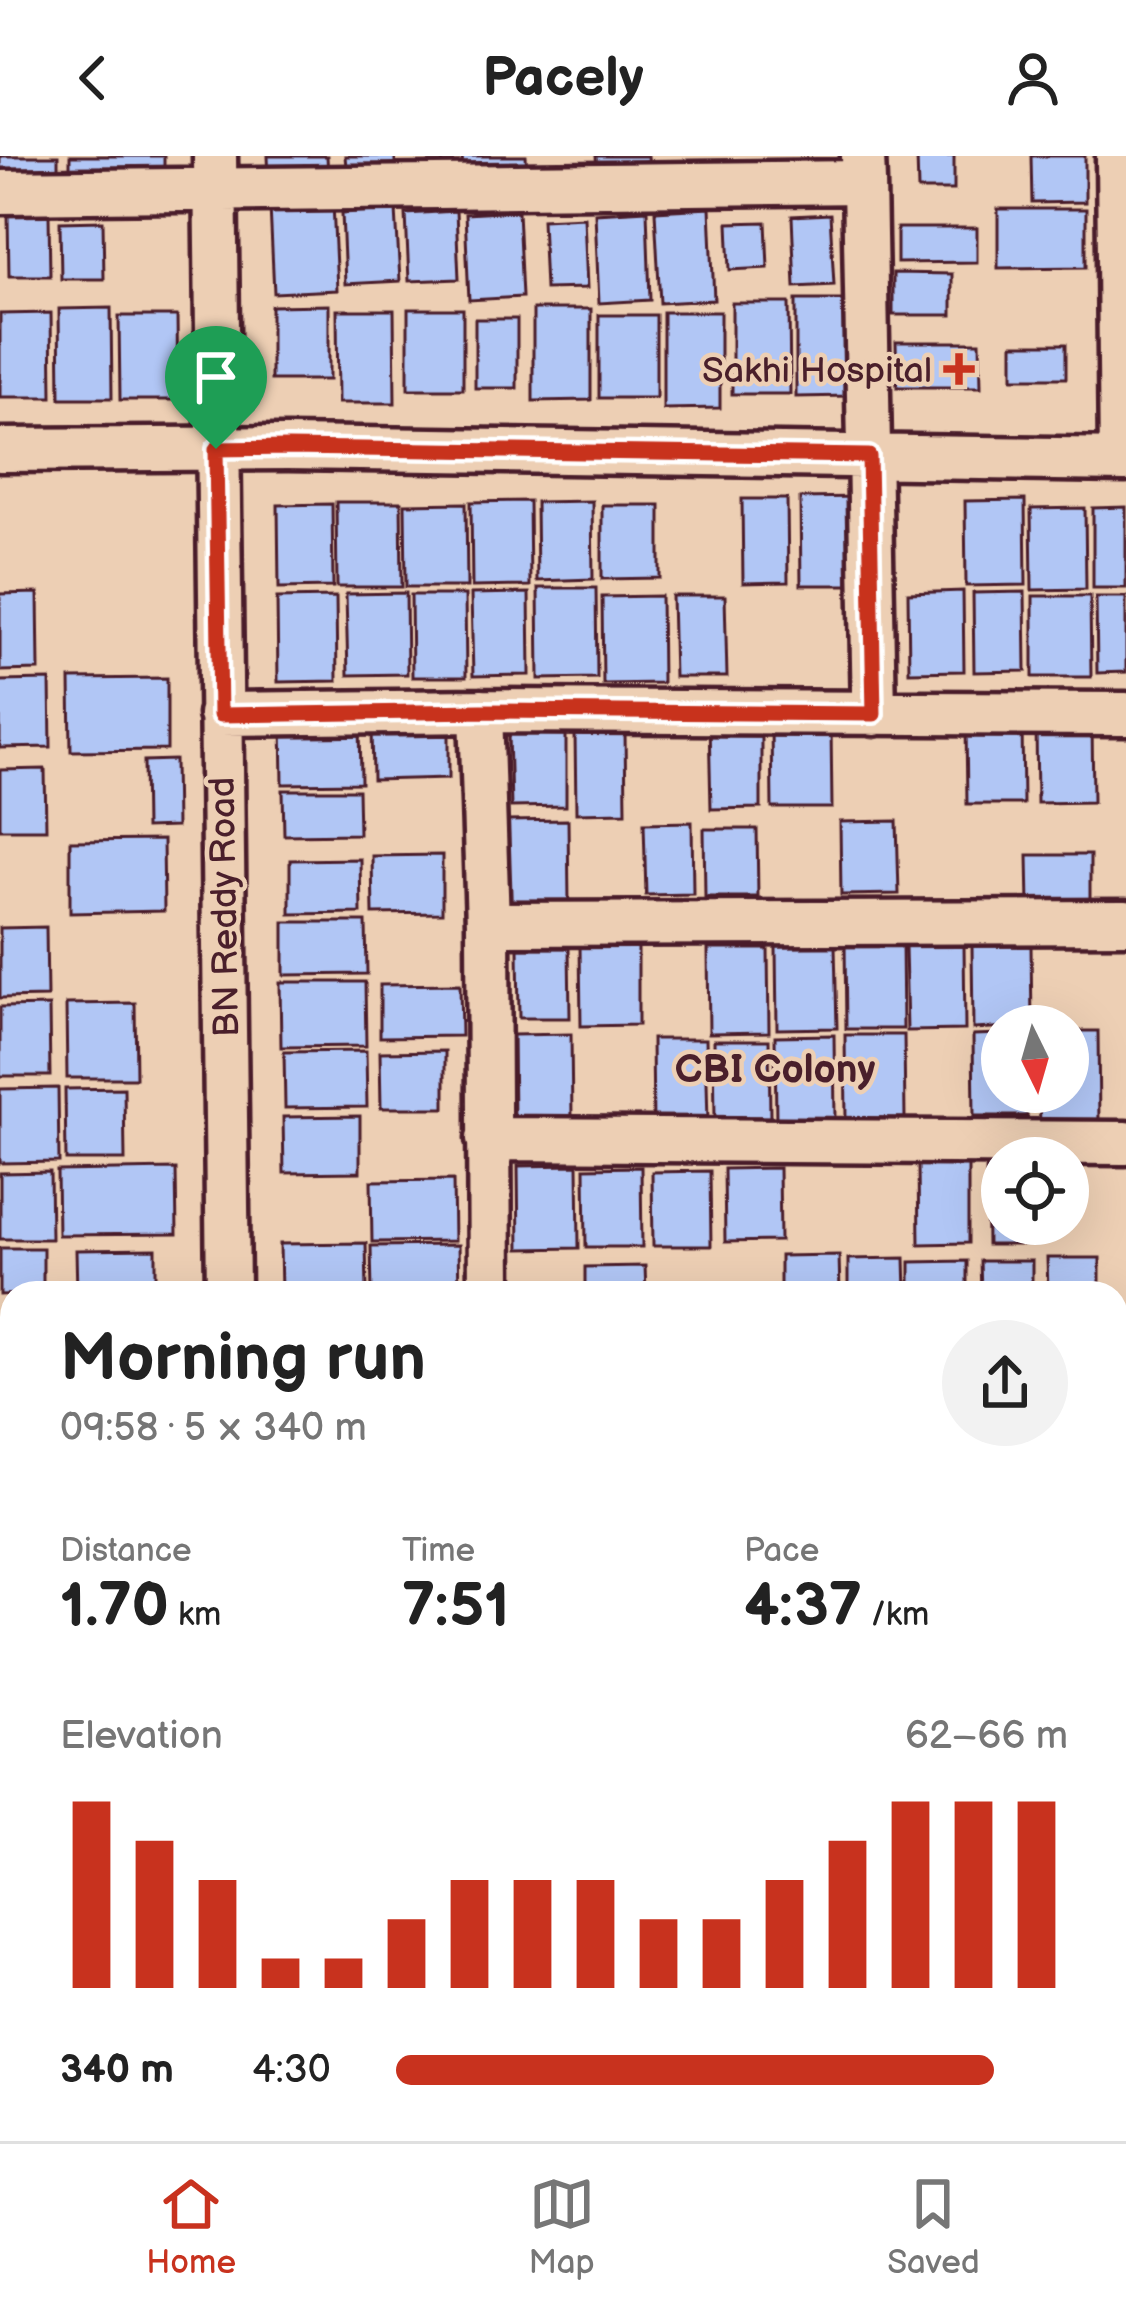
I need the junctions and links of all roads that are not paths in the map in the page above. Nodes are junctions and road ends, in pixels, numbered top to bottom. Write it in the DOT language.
graph roads {
  1 [pos="1118,156"];
  2 [pos="864,169"];
  3 [pos="215,172"];
  4 [pos="0,191"];
  5 [pos="1123,227"];
  6 [pos="216,449"];
  7 [pos="0,450"];
  8 [pos="869,456"];
  9 [pos="1123,460"];
  10 [pos="481,711"];
  11 [pos="874,714"];
  12 [pos="1126,714"];
  13 [pos="220,715"];
  14 [pos="1126,922"];
  15 [pos="488,924"];
  16 [pos="488,1139"];
  17 [pos="1126,1143"];
  18 [pos="228,1281"];
  19 [pos="490,1281"];
  1 -- 5 [label="street"];
  2 -- 3 [label="street"];
  2 -- 8 [label="street"];
  3 -- 4 [label="street"];
  3 -- 6 [label="street, BN Reddy Road"];
  5 -- 9 [label="street"];
  6 -- 7 [label="street"];
  6 -- 8 [label="street"];
  6 -- 13 [label="street, BN Reddy Road"];
  8 -- 9 [label="street"];
  8 -- 11 [label="street"];
  10 -- 11 [label="street"];
  10 -- 13 [label="street"];
  10 -- 15 [label="street"];
  11 -- 12 [label="street"];
  13 -- 18 [label="street, BN Reddy Road"];
  14 -- 15 [label="street"];
  15 -- 16 [label="street"];
  16 -- 17 [label="street"];
  16 -- 19 [label="street"];
}
